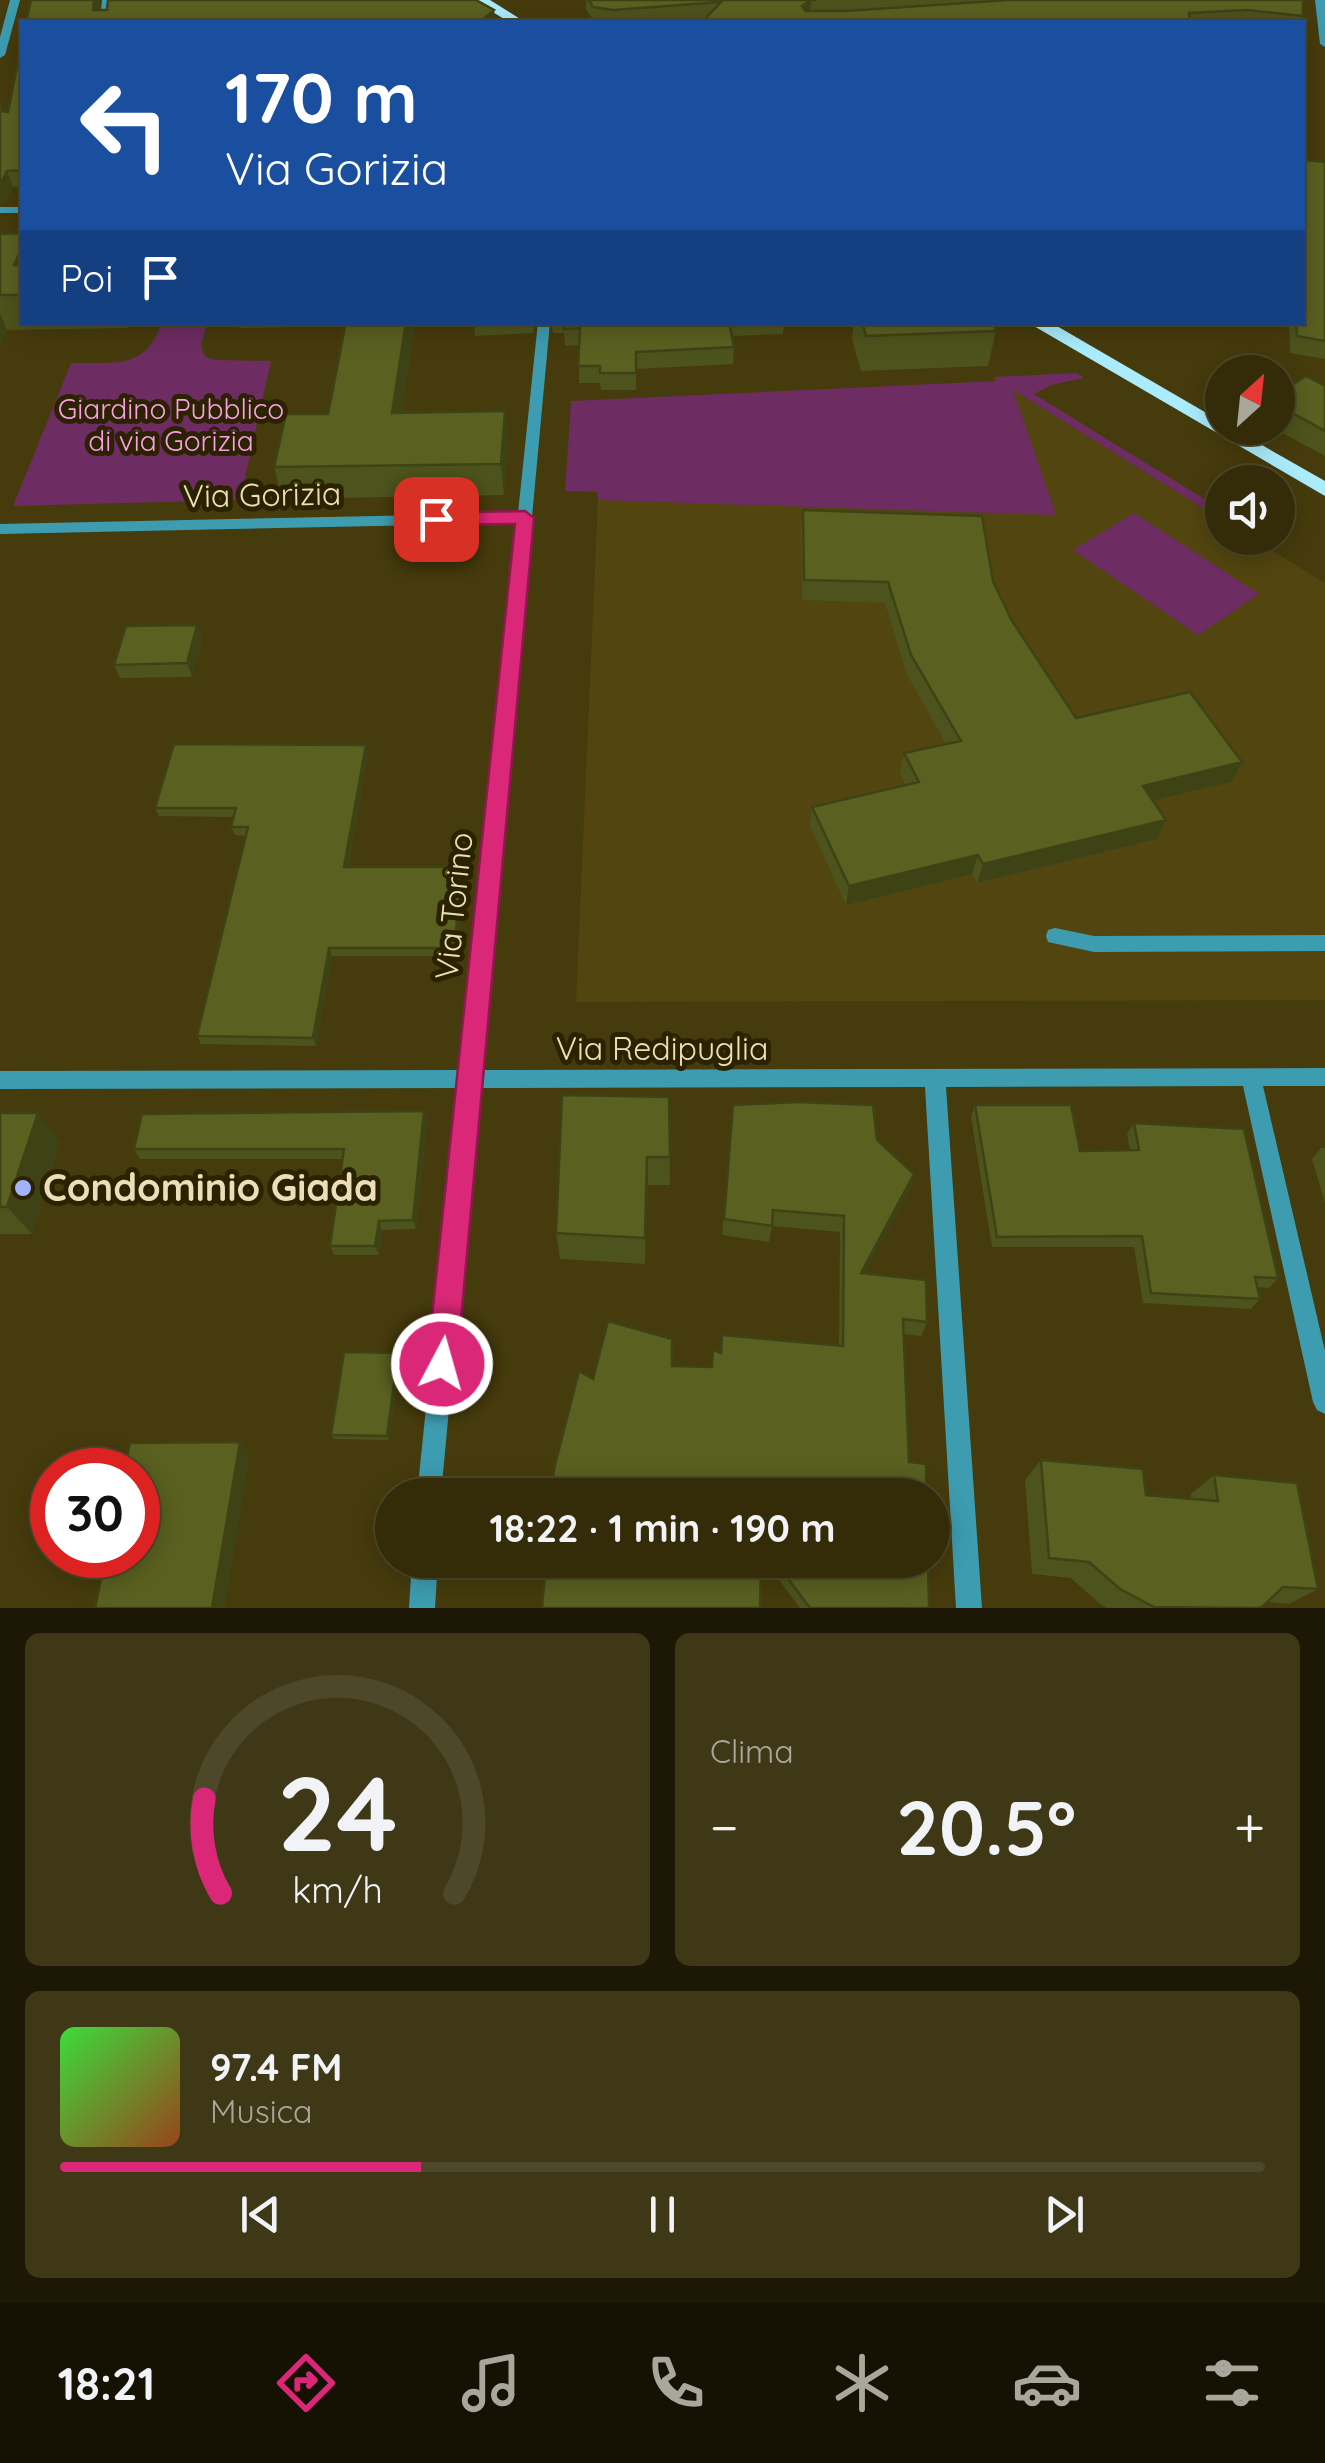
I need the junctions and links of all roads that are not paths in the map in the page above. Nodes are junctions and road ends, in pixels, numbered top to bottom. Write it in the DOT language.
graph roads {
  1 [pos="15,0"];
  2 [pos="480,0"];
  3 [pos="1320,0"];
  4 [pos="509,20"];
  5 [pos="1325,44"];
  6 [pos="2,48"];
  7 [pos="544,325"];
  8 [pos="1041,325"];
  9 [pos="1325,490"];
  10 [pos="525,518"];
  11 [pos="0,529"];
  12 [pos="1055,936"];
  13 [pos="1325,943"];
  14 [pos="1325,1077"];
  15 [pos="936,1078"];
  16 [pos="1252,1078"];
  17 [pos="469,1079"];
  18 [pos="0,1080"];
  19 [pos="1325,1402"];
  20 [pos="432,1478"];
  21 [pos="424,1578"];
  22 [pos="422,1608"];
  23 [pos="969,1608"];
  1 -- 6 [label="street"];
  2 -- 4 [label="main road"];
  3 -- 5 [label="street"];
  7 -- 10 [label="street, Via Torino"];
  8 -- 9 [label="main road"];
  10 -- 11 [label="street, Via Gorizia"];
  10 -- 17 [label="street, Via Torino"];
  12 -- 13 [label="street"];
  14 -- 16 [label="street, Via Redipuglia"];
  15 -- 16 [label="street, Via Redipuglia"];
  15 -- 17 [label="street, Via Redipuglia"];
  15 -- 23 [label="street"];
  16 -- 19 [label="street"];
  17 -- 18 [label="street, Via Redipuglia"];
  17 -- 20 [label="street, Via Torino"];
  21 -- 22 [label="street"];
}
